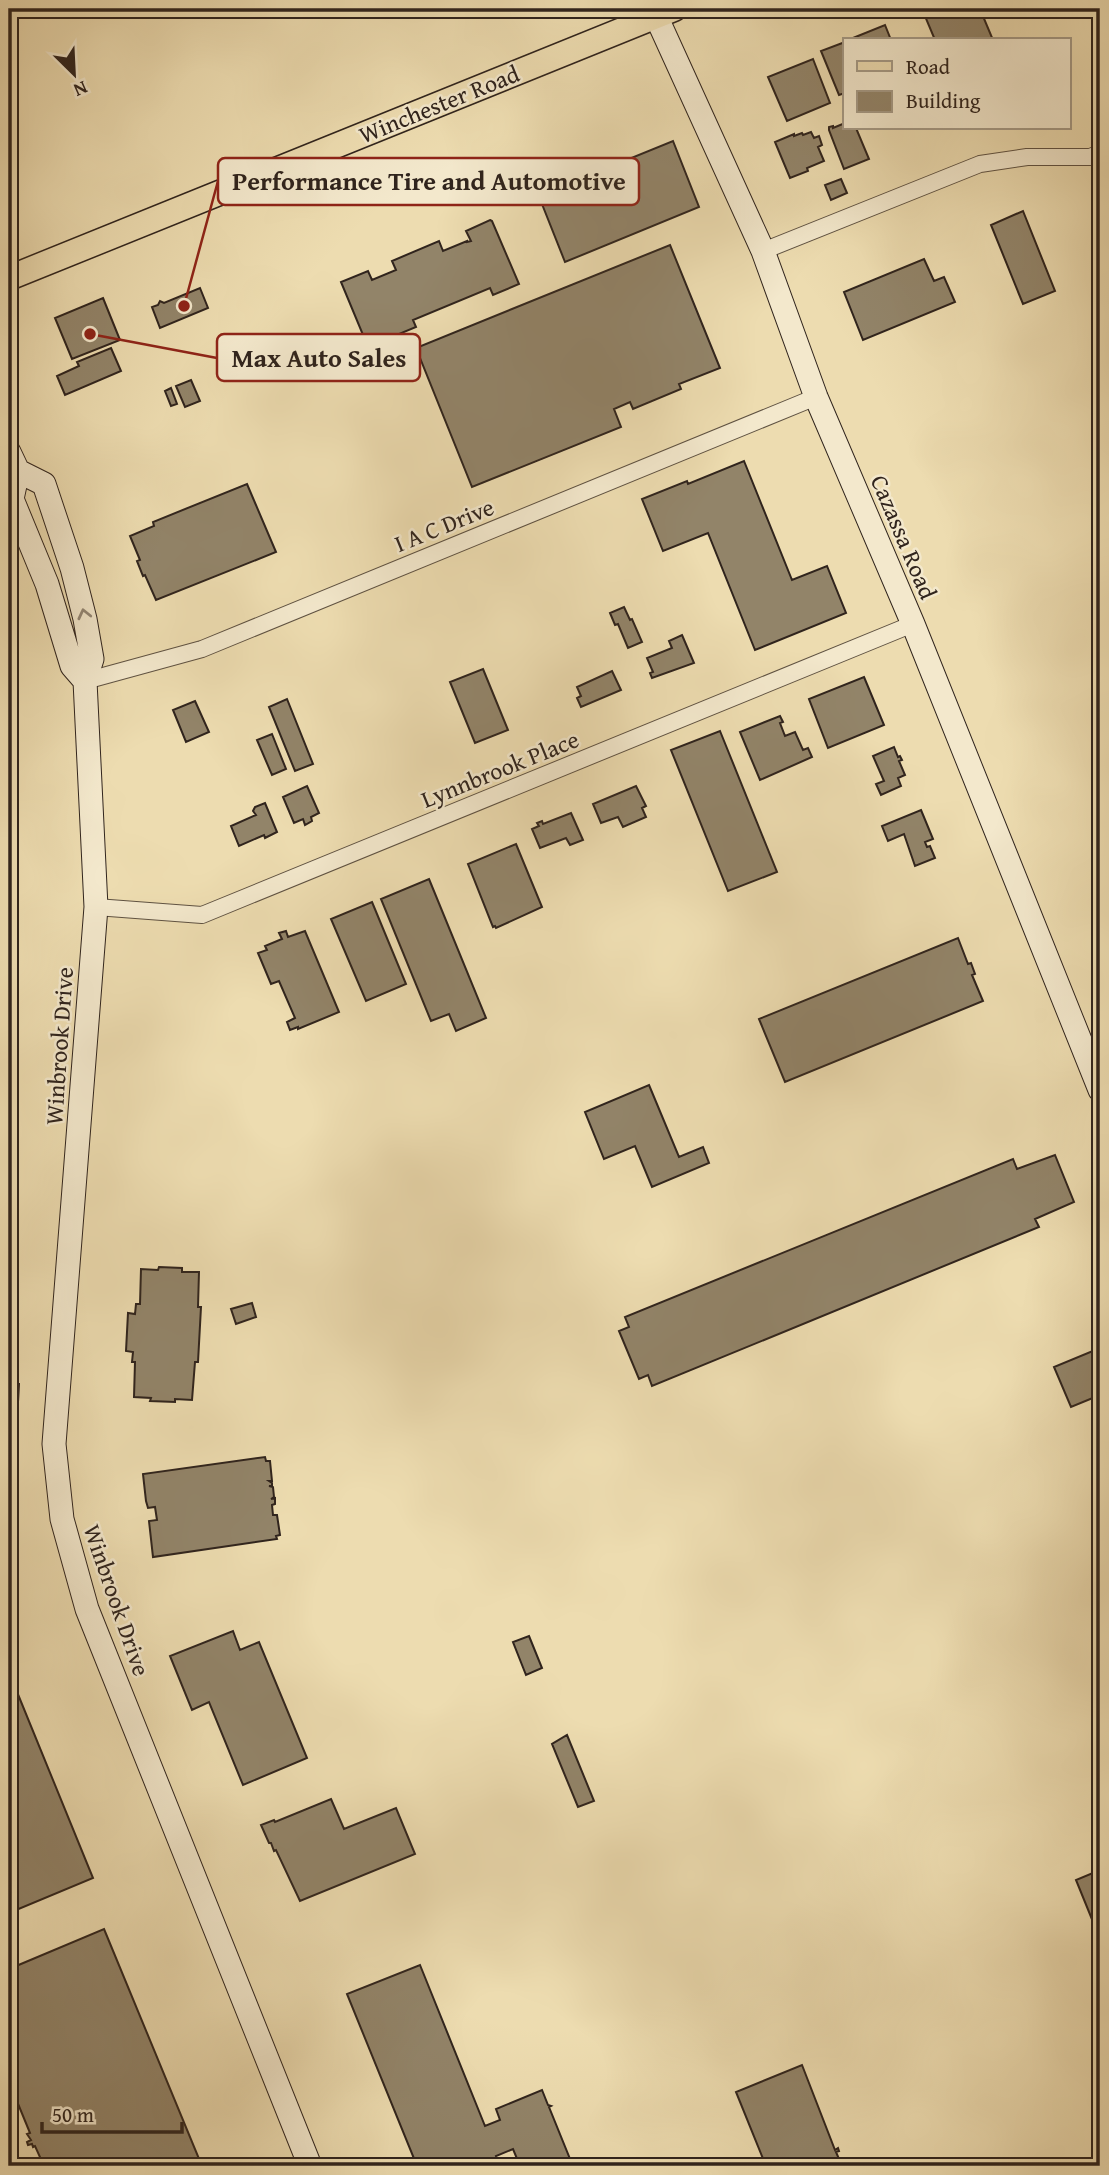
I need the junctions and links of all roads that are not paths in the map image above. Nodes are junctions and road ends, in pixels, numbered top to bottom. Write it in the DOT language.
graph roads {
  1 [pos="661,11"];
  2 [pos="1100,153"];
  3 [pos="764,251"];
  4 [pos="9,278"];
  5 [pos="816,397"];
  6 [pos="13,461"];
  7 [pos="913,624"];
  8 [pos="85,681"];
  9 [pos="96,907"];
  10 [pos="1100,1090"];
  11 [pos="310,2166"];
  1 -- 3 [label="street, Cazassa Road"];
  1 -- 4 [label="main road, Winchester Road"];
  2 -- 3 [label="street"];
  3 -- 5 [label="street, Cazassa Road"];
  5 -- 7 [label="street, Cazassa Road"];
  5 -- 8 [label="street, I A C Drive"];
  6 -- 8 [label="street, Winbrook Drive"];
  8 -- 6 [label="street, Winbrook Drive, one-way"];
  7 -- 9 [label="street, Lynnbrook Place"];
  7 -- 10 [label="street, Cazassa Road"];
  8 -- 9 [label="street, Winbrook Drive"];
  9 -- 11 [label="street, Winbrook Drive"];
}
